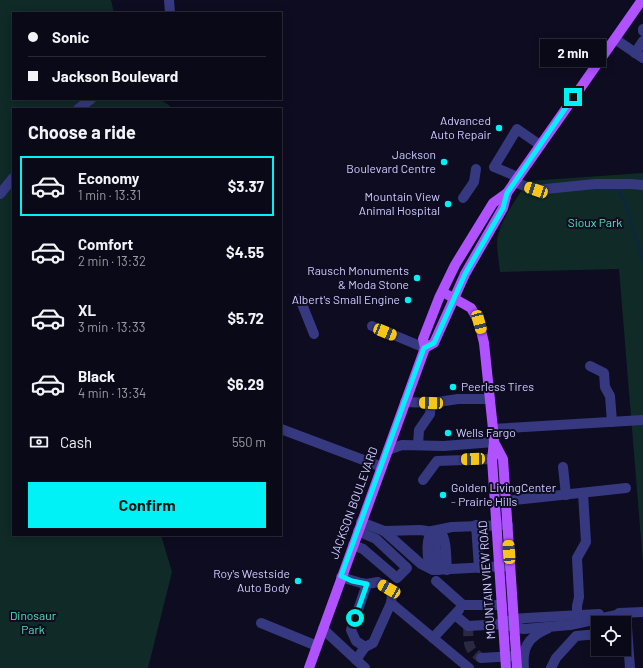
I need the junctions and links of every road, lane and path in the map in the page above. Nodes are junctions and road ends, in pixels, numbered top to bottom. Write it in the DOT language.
graph roads {
  1 [pos="170,0"];
  2 [pos="642,0"];
  3 [pos="170,12"];
  4 [pos="615,38"];
  5 [pos="643,41"];
  6 [pos="639,56"];
  7 [pos="90,100"];
  8 [pos="79,108"];
  9 [pos="540,145"];
  10 [pos="476,169"];
  11 [pos="12,179"];
  12 [pos="516,179"];
  13 [pos="643,185"];
  14 [pos="507,193"];
  15 [pos="0,194"];
  16 [pos="463,198"];
  17 [pos="441,292"];
  18 [pos="300,298"];
  19 [pos="454,298"];
  20 [pos="372,326"];
  21 [pos="314,334"];
  22 [pos="424,348"];
  23 [pos="590,366"];
  24 [pos="490,399"];
  25 [pos="405,402"];
  26 [pos="431,403"];
  27 [pos="643,420"];
  28 [pos="612,422"];
  29 [pos="282,429"];
  30 [pos="493,429"];
  31 [pos="494,442"];
  32 [pos="418,445"];
  33 [pos="388,450"];
  34 [pos="492,459"];
  35 [pos="382,467"];
  36 [pos="563,467"];
  37 [pos="423,480"];
  38 [pos="626,488"];
  39 [pos="584,493"];
  40 [pos="566,495"];
  41 [pos="506,501"];
  42 [pos="508,524"];
  43 [pos="496,525"];
  44 [pos="476,526"];
  45 [pos="360,527"];
  46 [pos="384,531"];
  47 [pos="432,531"];
  48 [pos="353,545"];
  49 [pos="510,566"];
  50 [pos="499,567"];
  51 [pos="479,568"];
  52 [pos="439,569"];
  53 [pos="341,576"];
  54 [pos="436,581"];
  55 [pos="367,584"];
  56 [pos="391,603"];
  57 [pos="463,605"];
  58 [pos="502,605"];
  59 [pos="643,612"];
  60 [pos="626,613"];
  61 [pos="455,615"];
  62 [pos="577,615"];
  63 [pos="626,616"];
  64 [pos="514,623"];
  65 [pos="261,624"];
  66 [pos="502,624"];
  67 [pos="570,625"];
  68 [pos="323,629"];
  69 [pos="591,635"];
  70 [pos="433,638"];
  71 [pos="317,646"];
  72 [pos="365,648"];
  73 [pos="516,656"];
  74 [pos="628,656"];
  75 [pos="505,657"];
  76 [pos="481,658"];
  77 [pos="356,660"];
  78 [pos="309,668"];
  79 [pos="365,668"];
  80 [pos="469,668"];
  81 [pos="506,668"];
  82 [pos="517,668"];
  83 [pos="524,668"];
  84 [pos="551,668"];
  85 [pos="630,668"];
  1 -- 3 [label="street"];
  2 -- 4 [label="main road, JACKSON BOULEVARD"];
  4 -- 6 [label="street"];
  4 -- 9 [label="main road, JACKSON BOULEVARD"];
  5 -- 6 [label="street"];
  7 -- 8 [label="street"];
  9 -- 12 [label="main road, JACKSON BOULEVARD"];
  9 -- 12 [label="street"];
  10 -- 16 [label="street"];
  11 -- 15 [label="street"];
  12 -- 13 [label="street"];
  12 -- 14 [label="main road, JACKSON BOULEVARD"];
  14 -- 17 [label="main road, JACKSON BOULEVARD"];
  14 -- 19 [label="main road, JACKSON BOULEVARD"];
  17 -- 19 [label="main road, MOUNTAIN VIEW ROAD"];
  17 -- 22 [label="main road, JACKSON BOULEVARD"];
  18 -- 21 [label="street"];
  19 -- 22 [label="main road, JACKSON BOULEVARD"];
  19 -- 24 [label="main road, MOUNTAIN VIEW ROAD"];
  20 -- 22 [label="street"];
  22 -- 25 [label="main road, JACKSON BOULEVARD"];
  23 -- 28 [label="street"];
  24 -- 26 [label="street"];
  24 -- 30 [label="main road, MOUNTAIN VIEW ROAD"];
  25 -- 26 [label="street"];
  25 -- 33 [label="main road, JACKSON BOULEVARD"];
  26 -- 32 [label="street"];
  27 -- 28 [label="street"];
  28 -- 30 [label="street"];
  29 -- 35 [label="street"];
  30 -- 31 [label="main road, MOUNTAIN VIEW ROAD"];
  31 -- 32 [label="street"];
  31 -- 34 [label="main road, MOUNTAIN VIEW ROAD"];
  31 -- 41 [label="main road, MOUNTAIN VIEW ROAD"];
  32 -- 33 [label="street"];
  33 -- 35 [label="main road, JACKSON BOULEVARD"];
  34 -- 37 [label="street"];
  34 -- 43 [label="main road, MOUNTAIN VIEW ROAD"];
  35 -- 45 [label="main road, JACKSON BOULEVARD"];
  36 -- 40 [label="street"];
  38 -- 39 [label="street"];
  39 -- 40 [label="street"];
  39 -- 62 [label="street"];
  40 -- 41 [label="street"];
  41 -- 42 [label="main road, MOUNTAIN VIEW ROAD"];
  42 -- 43 [label="street"];
  42 -- 49 [label="main road, MOUNTAIN VIEW ROAD"];
  43 -- 44 [label="street"];
  43 -- 50 [label="main road, MOUNTAIN VIEW ROAD"];
  44 -- 47 [label="street"];
  44 -- 51 [label="street"];
  45 -- 46 [label="street"];
  45 -- 48 [label="main road, JACKSON BOULEVARD"];
  45 -- 48 [label="street"];
  46 -- 47 [label="street"];
  46 -- 52 [label="street"];
  47 -- 52 [label="street"];
  47 -- 52 [label="street"];
  48 -- 53 [label="main road, JACKSON BOULEVARD"];
  49 -- 50 [label="street"];
  49 -- 64 [label="main road, MOUNTAIN VIEW ROAD"];
  50 -- 51 [label="street"];
  50 -- 58 [label="main road, MOUNTAIN VIEW ROAD"];
  51 -- 52 [label="street"];
  53 -- 55 [label="street"];
  53 -- 68 [label="main road, JACKSON BOULEVARD"];
  54 -- 57 [label="street"];
  55 -- 56 [label="street"];
  55 -- 72 [label="street"];
  56 -- 70 [label="street"];
  56 -- 72 [label="street"];
  57 -- 58 [label="street"];
  57 -- 61 [label="street"];
  58 -- 66 [label="main road, MOUNTAIN VIEW ROAD"];
  59 -- 60 [label="street"];
  60 -- 62 [label="street"];
  60 -- 63 [label="street"];
  60 -- 67 [label="street"];
  61 -- 66 [label="street"];
  61 -- 70 [label="street"];
  62 -- 64 [label="street"];
  64 -- 66 [label="street"];
  64 -- 67 [label="street"];
  64 -- 73 [label="main road, MOUNTAIN VIEW ROAD"];
  65 -- 71 [label="street"];
  66 -- 75 [label="main road, MOUNTAIN VIEW ROAD"];
  67 -- 83 [label="street"];
  68 -- 71 [label="main road, JACKSON BOULEVARD"];
  68 -- 77 [label="street"];
  69 -- 84 [label="street"];
  70 -- 80 [label="street"];
  71 -- 78 [label="main road, JACKSON BOULEVARD"];
  72 -- 77 [label="street"];
  73 -- 75 [label="street"];
  73 -- 82 [label="main road, MOUNTAIN VIEW ROAD"];
  74 -- 85 [label="street"];
  75 -- 76 [label="street"];
  75 -- 81 [label="main road, MOUNTAIN VIEW ROAD"];
  77 -- 79 [label="street"];
}
